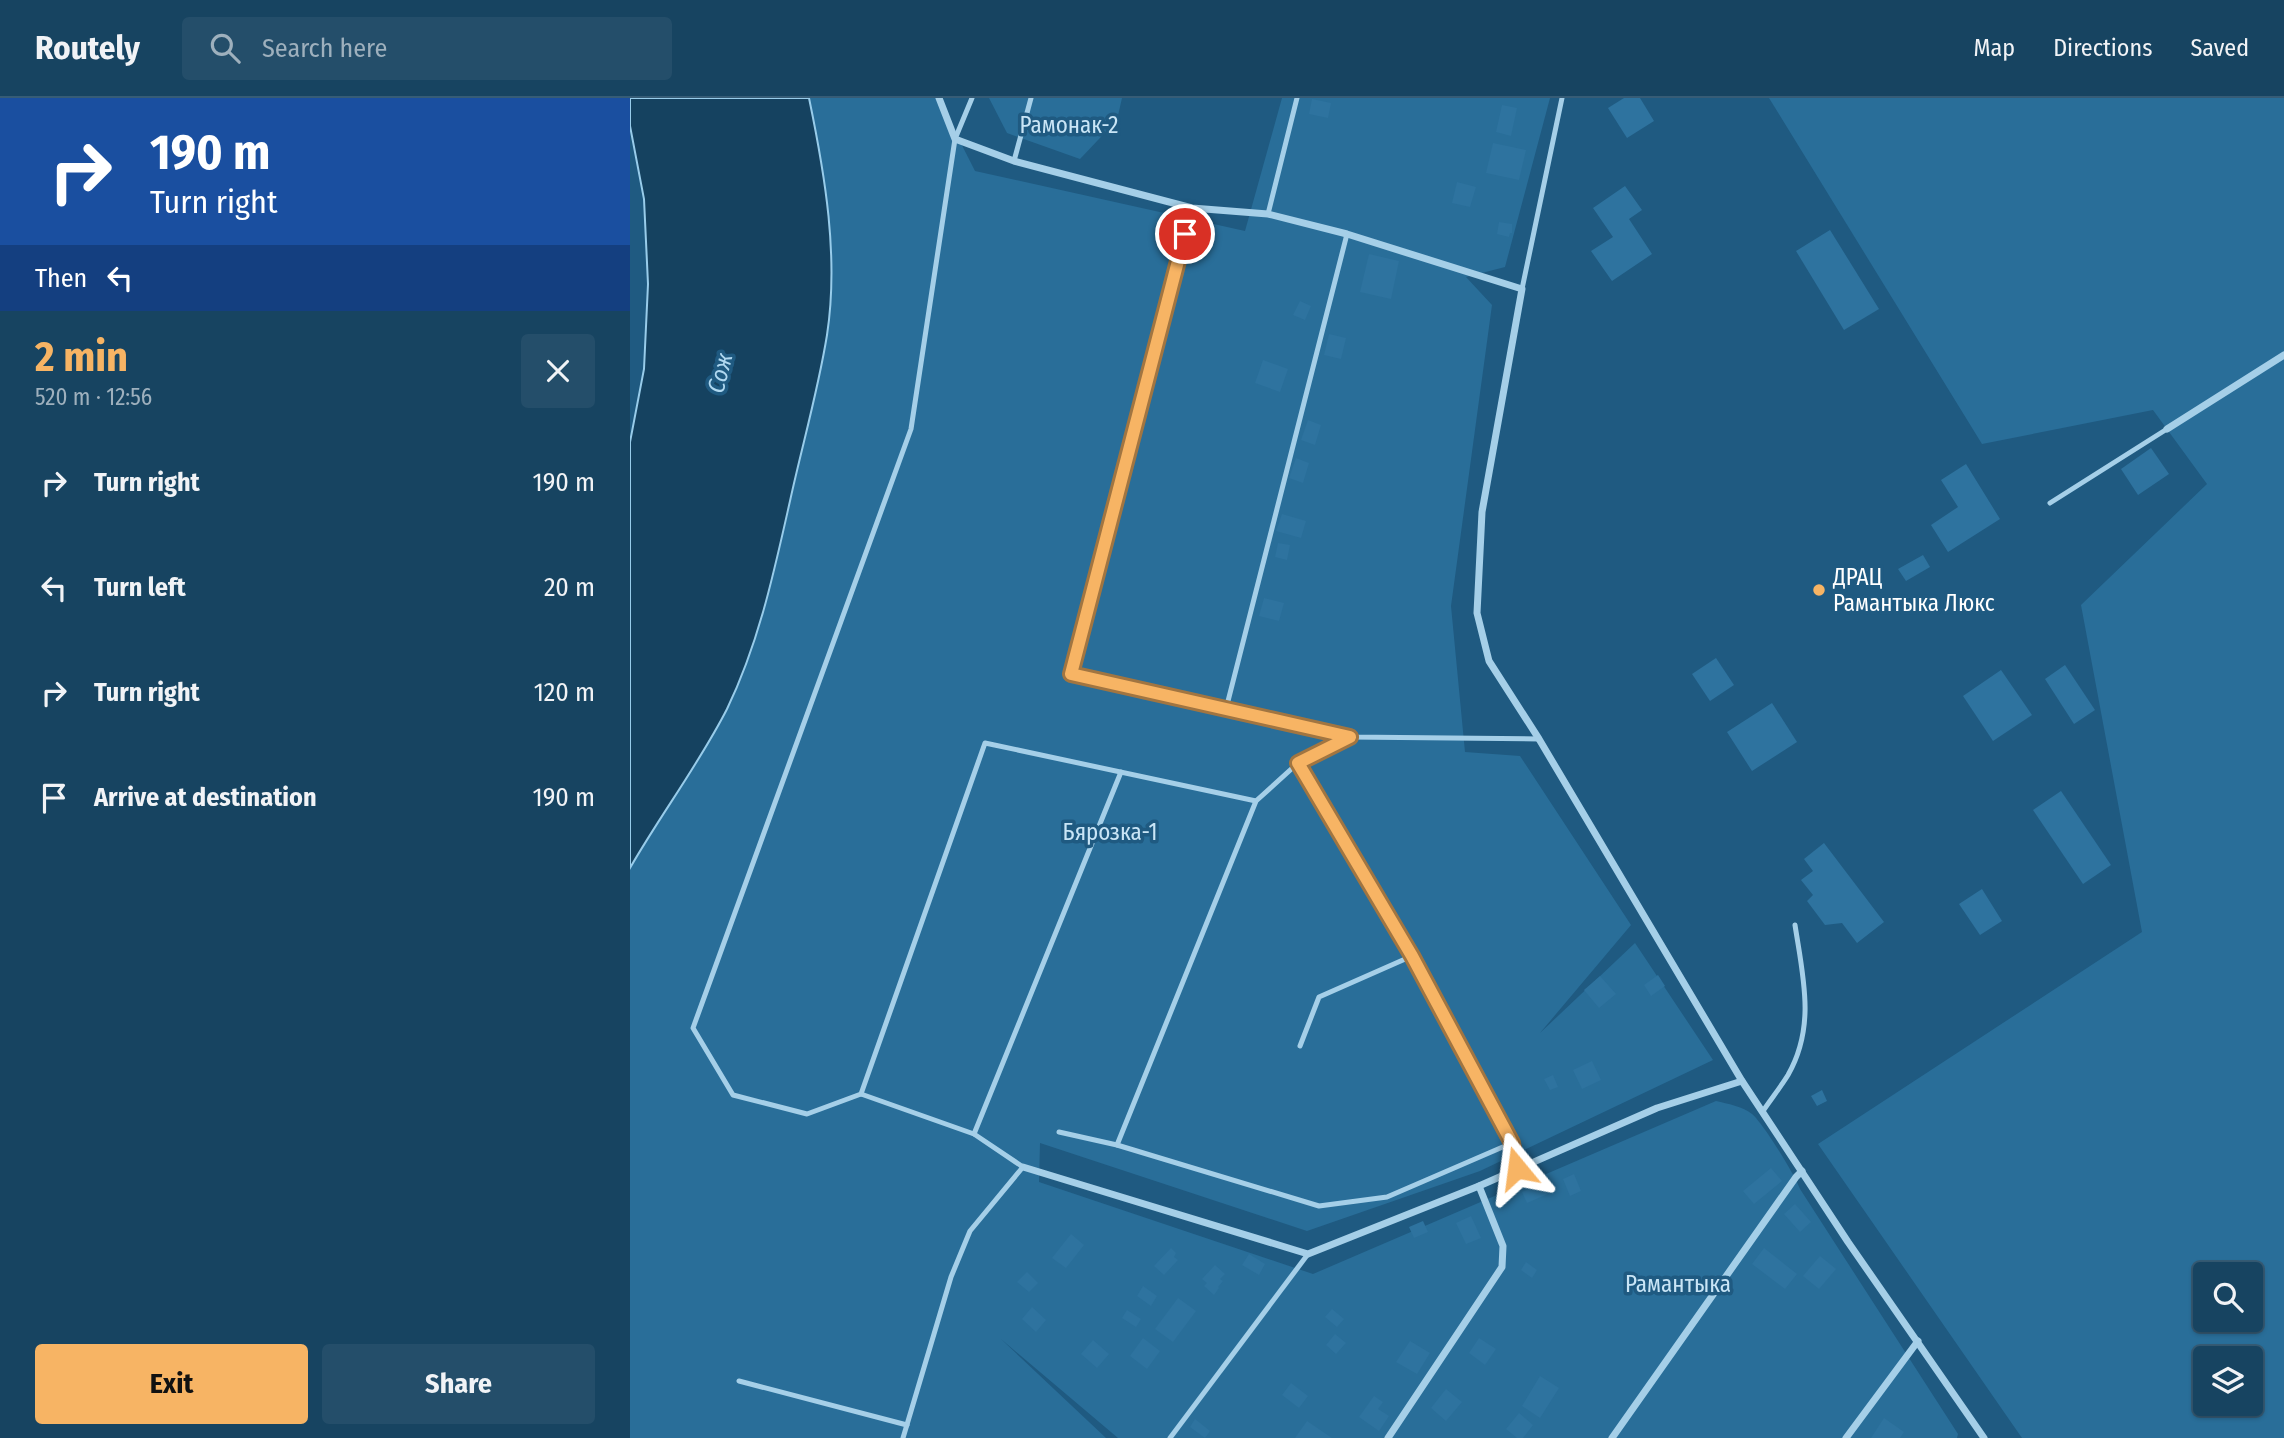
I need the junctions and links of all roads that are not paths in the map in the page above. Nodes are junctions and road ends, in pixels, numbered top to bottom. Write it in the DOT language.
graph roads {
  1 [pos="939,98"];
  2 [pos="972,98"];
  3 [pos="1031,98"];
  4 [pos="1297,98"];
  5 [pos="1562,98"];
  6 [pos="956,139"];
  7 [pos="1014,161"];
  8 [pos="1192,208"];
  9 [pos="1268,214"];
  10 [pos="1347,234"];
  11 [pos="1522,289"];
  12 [pos="2284,355"];
  13 [pos="2167,429"];
  14 [pos="2049,503"];
  15 [pos="1226,709"];
  16 [pos="1350,737"];
  17 [pos="1539,739"];
  18 [pos="1298,763"];
  19 [pos="1121,772"];
  20 [pos="1255,801"];
  21 [pos="1795,925"];
  22 [pos="1412,956"];
  23 [pos="1300,1046"];
  24 [pos="1742,1081"];
  25 [pos="861,1094"];
  26 [pos="1763,1111"];
  27 [pos="1059,1132"];
  28 [pos="974,1134"];
  29 [pos="1512,1143"];
  30 [pos="1116,1145"];
  31 [pos="1023,1167"];
  32 [pos="1517,1168"];
  33 [pos="1802,1171"];
  34 [pos="1479,1186"];
  35 [pos="1308,1254"];
  36 [pos="1918,1341"];
  37 [pos="739,1381"];
  38 [pos="908,1424"];
  39 [pos="903,1438"];
  40 [pos="1170,1438"];
  41 [pos="1388,1438"];
  42 [pos="1612,1438"];
  43 [pos="1846,1438"];
  44 [pos="1984,1438"];
  1 -- 6 [label="street"];
  2 -- 6 [label="lane"];
  3 -- 7 [label="lane"];
  4 -- 9 [label="lane"];
  5 -- 11 [label="lane"];
  6 -- 7 [label="street"];
  6 -- 25 [label="lane"];
  7 -- 8 [label="street"];
  8 -- 9 [label="street"];
  8 -- 15 [label="lane"];
  9 -- 10 [label="street"];
  10 -- 11 [label="street"];
  10 -- 15 [label="lane"];
  11 -- 17 [label="street"];
  12 -- 13 [label="street"];
  13 -- 14 [label="lane"];
  15 -- 16 [label="lane"];
  16 -- 17 [label="lane"];
  16 -- 18 [label="lane"];
  17 -- 24 [label="street"];
  18 -- 20 [label="lane"];
  18 -- 22 [label="lane"];
  19 -- 20 [label="lane"];
  19 -- 25 [label="lane"];
  19 -- 28 [label="lane"];
  20 -- 30 [label="lane"];
  21 -- 26 [label="lane"];
  22 -- 23 [label="lane"];
  22 -- 29 [label="lane"];
  24 -- 26 [label="street"];
  24 -- 32 [label="street"];
  25 -- 28 [label="lane"];
  26 -- 33 [label="street"];
  27 -- 30 [label="lane"];
  28 -- 31 [label="lane"];
  29 -- 30 [label="lane"];
  29 -- 32 [label="lane"];
  31 -- 35 [label="street"];
  31 -- 38 [label="lane"];
  32 -- 34 [label="street"];
  33 -- 36 [label="street"];
  33 -- 42 [label="street"];
  34 -- 35 [label="street"];
  34 -- 41 [label="street"];
  35 -- 40 [label="lane"];
  36 -- 43 [label="street"];
  36 -- 44 [label="street"];
  37 -- 38 [label="lane"];
  38 -- 39 [label="lane"];
}
